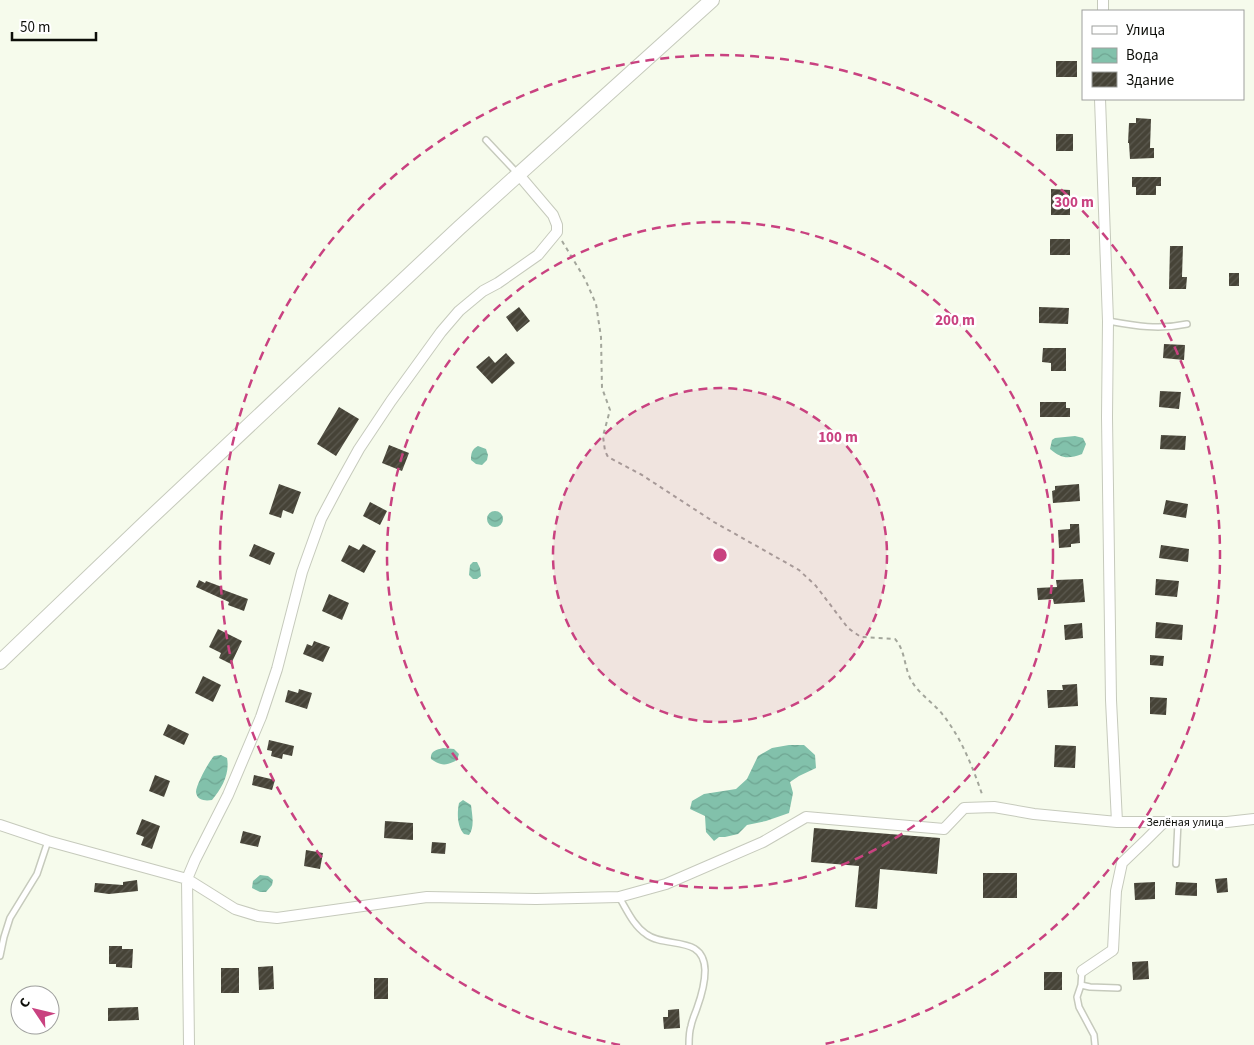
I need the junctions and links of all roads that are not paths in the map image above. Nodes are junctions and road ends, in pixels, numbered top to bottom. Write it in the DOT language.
graph roads {
  1 [pos="712,0"];
  2 [pos="1100,100"];
  3 [pos="486,140"];
  4 [pos="519,175"];
  5 [pos="1108,321"];
  6 [pos="1187,324"];
  7 [pos="0,662"];
  8 [pos="1254,819"];
  9 [pos="1116,822"];
  10 [pos="1164,822"];
  11 [pos="1178,822"];
  12 [pos="0,825"];
  13 [pos="48,841"];
  14 [pos="1176,864"];
  15 [pos="187,879"];
  16 [pos="619,897"];
  17 [pos="0,956"];
  18 [pos="1082,971"];
  19 [pos="1081,984"];
  20 [pos="1118,988"];
  21 [pos="189,1045"];
  22 [pos="689,1045"];
  23 [pos="1095,1045"];
  1 -- 4 [label="main road"];
  2 -- 5 [label="street"];
  3 -- 4 [label="lane"];
  4 -- 7 [label="main road"];
  4 -- 15 [label="street"];
  5 -- 6 [label="lane"];
  5 -- 9 [label="street"];
  8 -- 11 [label="street, Зелёная улица"];
  9 -- 10 [label="street, Зелёная улица"];
  9 -- 16 [label="street, Зелёная улица"];
  10 -- 11 [label="street, Зелёная улица"];
  10 -- 18 [label="street"];
  11 -- 14 [label="lane"];
  12 -- 13 [label="street"];
  13 -- 15 [label="street"];
  13 -- 17 [label="lane"];
  15 -- 16 [label="street"];
  15 -- 21 [label="street"];
  16 -- 22 [label="lane"];
  18 -- 19 [label="lane"];
  19 -- 20 [label="lane"];
  19 -- 23 [label="lane"];
}
